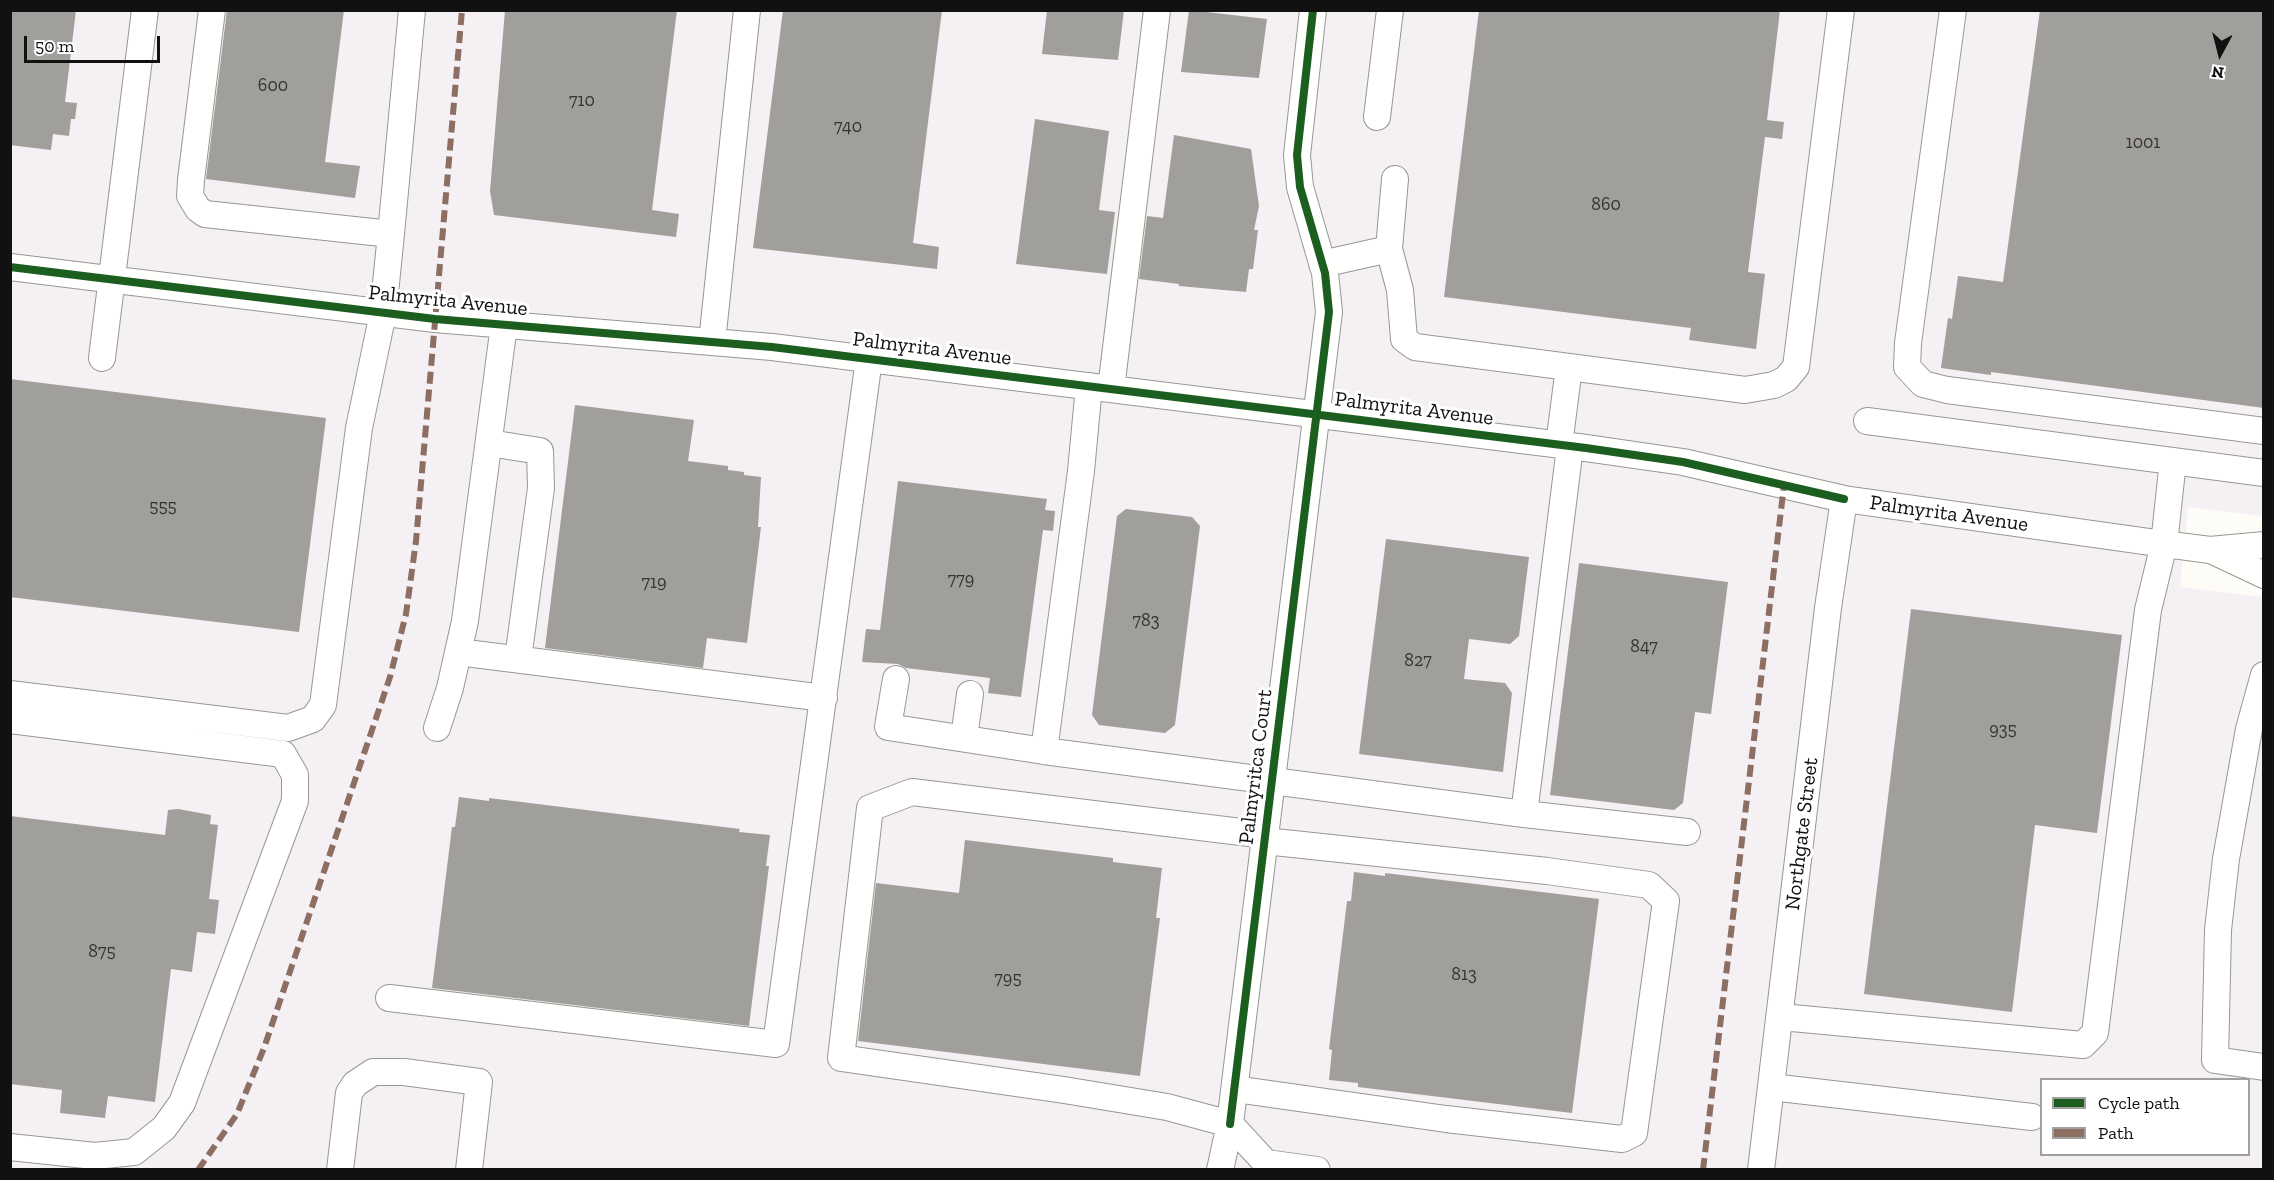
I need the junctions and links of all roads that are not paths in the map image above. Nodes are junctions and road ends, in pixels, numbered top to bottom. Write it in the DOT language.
graph roads {
  1 [pos="145,10"];
  2 [pos="212,10"];
  3 [pos="412,10"];
  4 [pos="747,10"];
  5 [pos="1157,10"];
  6 [pos="1313,10"];
  7 [pos="1390,10"];
  8 [pos="1841,10"];
  9 [pos="1953,10"];
  10 [pos="1377,117"];
  11 [pos="1395,179"];
  12 [pos="391,234"];
  13 [pos="1389,249"];
  14 [pos="1322,264"];
  15 [pos="10,267"];
  16 [pos="112,280"];
  17 [pos="383,313"];
  18 [pos="504,325"];
  19 [pos="712,342"];
  20 [pos="102,358"];
  21 [pos="869,359"];
  22 [pos="1569,367"];
  23 [pos="1100,388"];
  24 [pos="1318,415"];
  25 [pos="1867,421"];
  26 [pos="2264,431"];
  27 [pos="489,443"];
  28 [pos="1564,446"];
  29 [pos="2173,461"];
  30 [pos="2264,472"];
  31 [pos="1844,499"];
  32 [pos="2164,544"];
  33 [pos="2264,545"];
  34 [pos="2210,550"];
  35 [pos="2264,575"];
  36 [pos="458,652"];
  37 [pos="518,659"];
  38 [pos="2264,675"];
  39 [pos="896,679"];
  40 [pos="10,694"];
  41 [pos="970,694"];
  42 [pos="824,698"];
  43 [pos="10,720"];
  44 [pos="437,728"];
  45 [pos="964,738"];
  46 [pos="1044,751"];
  47 [pos="1273,782"];
  48 [pos="1524,814"];
  49 [pos="1687,832"];
  50 [pos="1266,838"];
  51 [pos="389,998"];
  52 [pos="1780,1017"];
  53 [pos="2264,1067"];
  54 [pos="1772,1087"];
  55 [pos="1234,1089"];
  56 [pos="2032,1117"];
  57 [pos="1230,1124"];
  58 [pos="10,1148"];
  59 [pos="340,1170"];
  60 [pos="468,1170"];
  61 [pos="1220,1170"];
  62 [pos="1317,1170"];
  63 [pos="1761,1170"];
  1 -- 16 [label="street"];
  2 -- 12 [label="street"];
  3 -- 12 [label="street"];
  4 -- 19 [label="street"];
  5 -- 23 [label="street"];
  6 -- 14 [label="street"];
  7 -- 10 [label="street"];
  8 -- 22 [label="street"];
  9 -- 26 [label="street"];
  11 -- 13 [label="street"];
  12 -- 17 [label="street"];
  13 -- 14 [label="street"];
  13 -- 22 [label="street"];
  14 -- 24 [label="street"];
  15 -- 16 [label="street, Palmyrita Avenue"];
  16 -- 17 [label="street, Palmyrita Avenue"];
  16 -- 20 [label="street"];
  17 -- 18 [label="street, Palmyrita Avenue"];
  17 -- 40 [label="street"];
  18 -- 19 [label="street, Palmyrita Avenue"];
  18 -- 27 [label="street"];
  19 -- 21 [label="street, Palmyrita Avenue"];
  21 -- 23 [label="street, Palmyrita Avenue"];
  21 -- 42 [label="street"];
  22 -- 28 [label="street"];
  23 -- 24 [label="street, Palmyrita Avenue"];
  23 -- 46 [label="street"];
  24 -- 28 [label="street, Palmyrita Avenue"];
  24 -- 47 [label="street, Palmyritca Court"];
  25 -- 29 [label="street"];
  27 -- 36 [label="street"];
  27 -- 37 [label="street"];
  28 -- 31 [label="street, Palmyrita Avenue"];
  28 -- 48 [label="street"];
  29 -- 30 [label="street"];
  29 -- 32 [label="street"];
  31 -- 32 [label="street, Palmyrita Avenue"];
  31 -- 52 [label="street, Northgate Street"];
  32 -- 34 [label="street, Palmyrita Avenue"];
  32 -- 52 [label="street"];
  33 -- 34 [label="street, Palmyrita Avenue"];
  34 -- 35 [label="street, Palmyrita Avenue"];
  36 -- 37 [label="street"];
  36 -- 44 [label="street"];
  37 -- 42 [label="street"];
  38 -- 53 [label="street"];
  39 -- 45 [label="street"];
  41 -- 45 [label="street"];
  42 -- 51 [label="street"];
  43 -- 58 [label="street"];
  45 -- 46 [label="street"];
  46 -- 47 [label="street"];
  47 -- 48 [label="street"];
  47 -- 50 [label="street, Palmyritca Court"];
  48 -- 49 [label="street"];
  50 -- 55 [label="street, Palmyritca Court"];
  50 -- 55 [label="street"];
  50 -- 57 [label="street"];
  52 -- 54 [label="street, Northgate Street"];
  54 -- 56 [label="street"];
  54 -- 63 [label="street, Northgate Street"];
  55 -- 57 [label="street, Palmyritca Court"];
  57 -- 61 [label="street, Palmyritca Court"];
  57 -- 62 [label="street"];
  59 -- 60 [label="street"];
}
